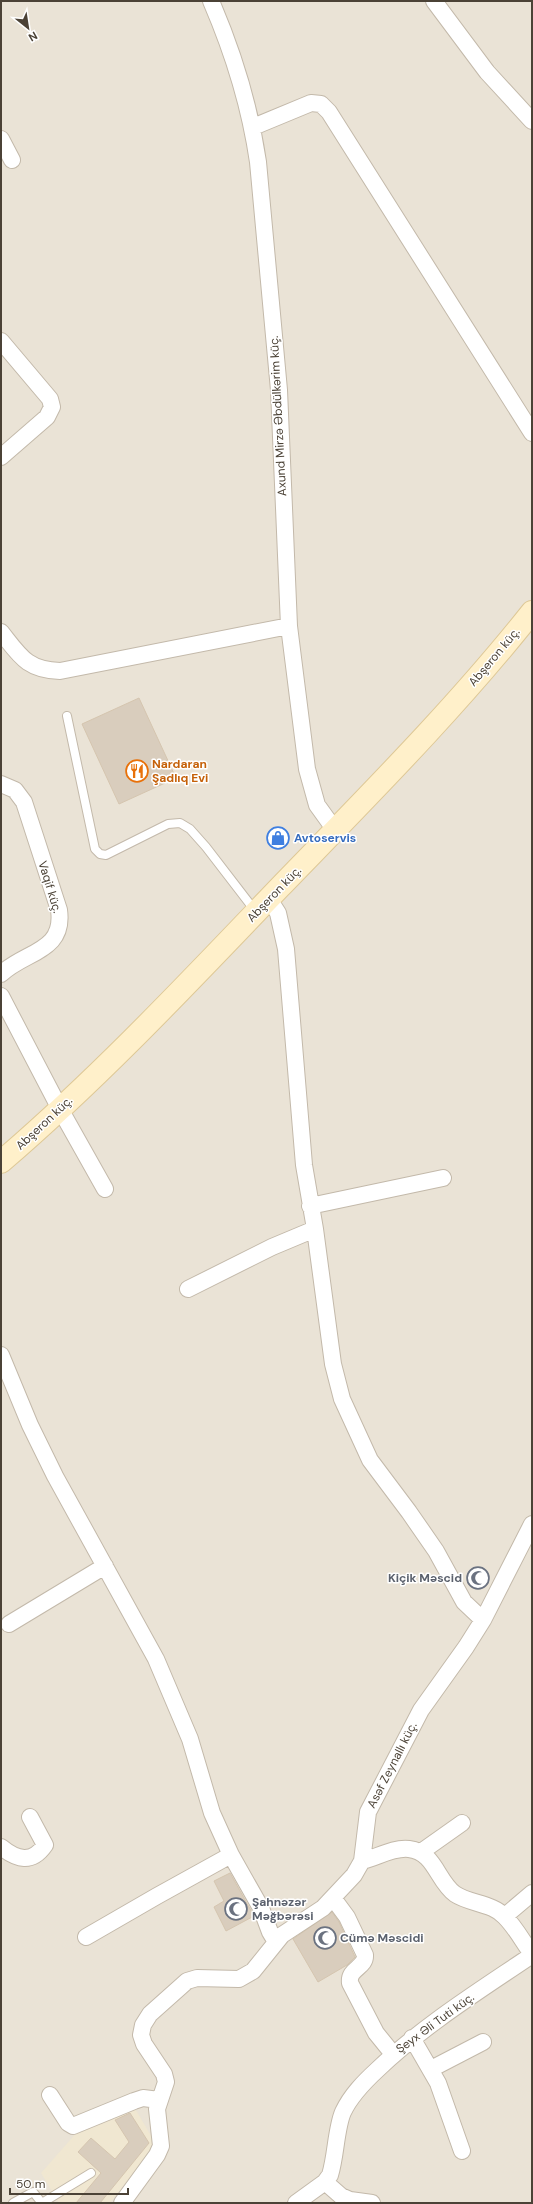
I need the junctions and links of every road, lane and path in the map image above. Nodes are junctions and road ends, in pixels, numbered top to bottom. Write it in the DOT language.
graph roads {
  1 [pos="212,1"];
  2 [pos="434,1"];
  3 [pos="532,121"];
  4 [pos="253,127"];
  5 [pos="1,139"];
  6 [pos="12,160"];
  7 [pos="1,341"];
  8 [pos="532,433"];
  9 [pos="1,456"];
  10 [pos="532,612"];
  11 [pos="289,626"];
  12 [pos="1,632"];
  13 [pos="67,716"];
  14 [pos="1,784"];
  15 [pos="335,830"];
  16 [pos="262,906"];
  17 [pos="1,974"];
  18 [pos="1,996"];
  19 [pos="60,1109"];
  20 [pos="1,1162"];
  21 [pos="443,1178"];
  22 [pos="106,1189"];
  23 [pos="310,1206"];
  24 [pos="315,1229"];
  25 [pos="188,1290"];
  26 [pos="1,1355"];
  27 [pos="530,1534"];
  28 [pos="105,1566"];
  29 [pos="483,1620"];
  30 [pos="9,1624"];
  31 [pos="30,1816"];
  32 [pos="462,1823"];
  33 [pos="1,1847"];
  34 [pos="421,1852"];
  35 [pos="232,1855"];
  36 [pos="362,1861"];
  37 [pos="532,1893"];
  38 [pos="333,1898"];
  39 [pos="505,1916"];
  40 [pos="86,1938"];
  41 [pos="276,1942"];
  42 [pos="532,1955"];
  43 [pos="412,2038"];
  44 [pos="483,2042"];
  45 [pos="393,2054"];
  46 [pos="432,2069"];
  47 [pos="50,2095"];
  48 [pos="159,2100"];
  49 [pos="462,2151"];
  50 [pos="91,2173"];
  51 [pos="325,2182"];
  52 [pos="14,2203"];
  53 [pos="42,2203"];
  54 [pos="122,2203"];
  55 [pos="296,2203"];
  56 [pos="372,2203"];
  1 -- 4 [label="street, Axund Mirzə Əbdülkərim küç."];
  2 -- 3 [label="street"];
  4 -- 8 [label="street"];
  4 -- 11 [label="street, Axund Mirzə Əbdülkərim küç."];
  5 -- 6 [label="street"];
  7 -- 9 [label="street"];
  10 -- 15 [label="main road, Abşeron küç."];
  11 -- 12 [label="street"];
  11 -- 15 [label="street, Axund Mirzə Əbdülkərim küç."];
  13 -- 16 [label="lane"];
  14 -- 17 [label="street, Vaqif küç."];
  15 -- 16 [label="main road, Abşeron küç."];
  16 -- 19 [label="main road, Abşeron küç."];
  16 -- 23 [label="street"];
  18 -- 19 [label="street"];
  19 -- 20 [label="main road, Abşeron küç."];
  19 -- 22 [label="street"];
  21 -- 23 [label="street"];
  23 -- 24 [label="street"];
  24 -- 25 [label="street"];
  24 -- 29 [label="street"];
  26 -- 28 [label="street"];
  27 -- 29 [label="street, Asəf Zeynallı küç."];
  28 -- 30 [label="street"];
  28 -- 35 [label="street"];
  29 -- 36 [label="street, Asəf Zeynallı küç."];
  31 -- 33 [label="street"];
  32 -- 34 [label="street"];
  34 -- 36 [label="street"];
  34 -- 39 [label="street"];
  35 -- 40 [label="street"];
  35 -- 41 [label="street"];
  36 -- 38 [label="street, Asəf Zeynallı küç."];
  37 -- 39 [label="street"];
  38 -- 41 [label="street, Asəf Zeynallı küç."];
  38 -- 45 [label="street"];
  39 -- 42 [label="street"];
  41 -- 48 [label="street, Asəf Zeynallı küç."];
  42 -- 43 [label="street, Şeyx Əli Tuti küç."];
  43 -- 45 [label="street, Şeyx Əli Tuti küç."];
  43 -- 46 [label="street"];
  44 -- 46 [label="street"];
  45 -- 51 [label="street, Şeyx Əli Tuti küç."];
  46 -- 49 [label="street"];
  47 -- 48 [label="street"];
  48 -- 54 [label="street, Asəf Zeynallı küç."];
  50 -- 53 [label="lane"];
  51 -- 55 [label="street, Şeyx Əli Tuti küç."];
  51 -- 56 [label="street"];
  52 -- 53 [label="lane"];
}
